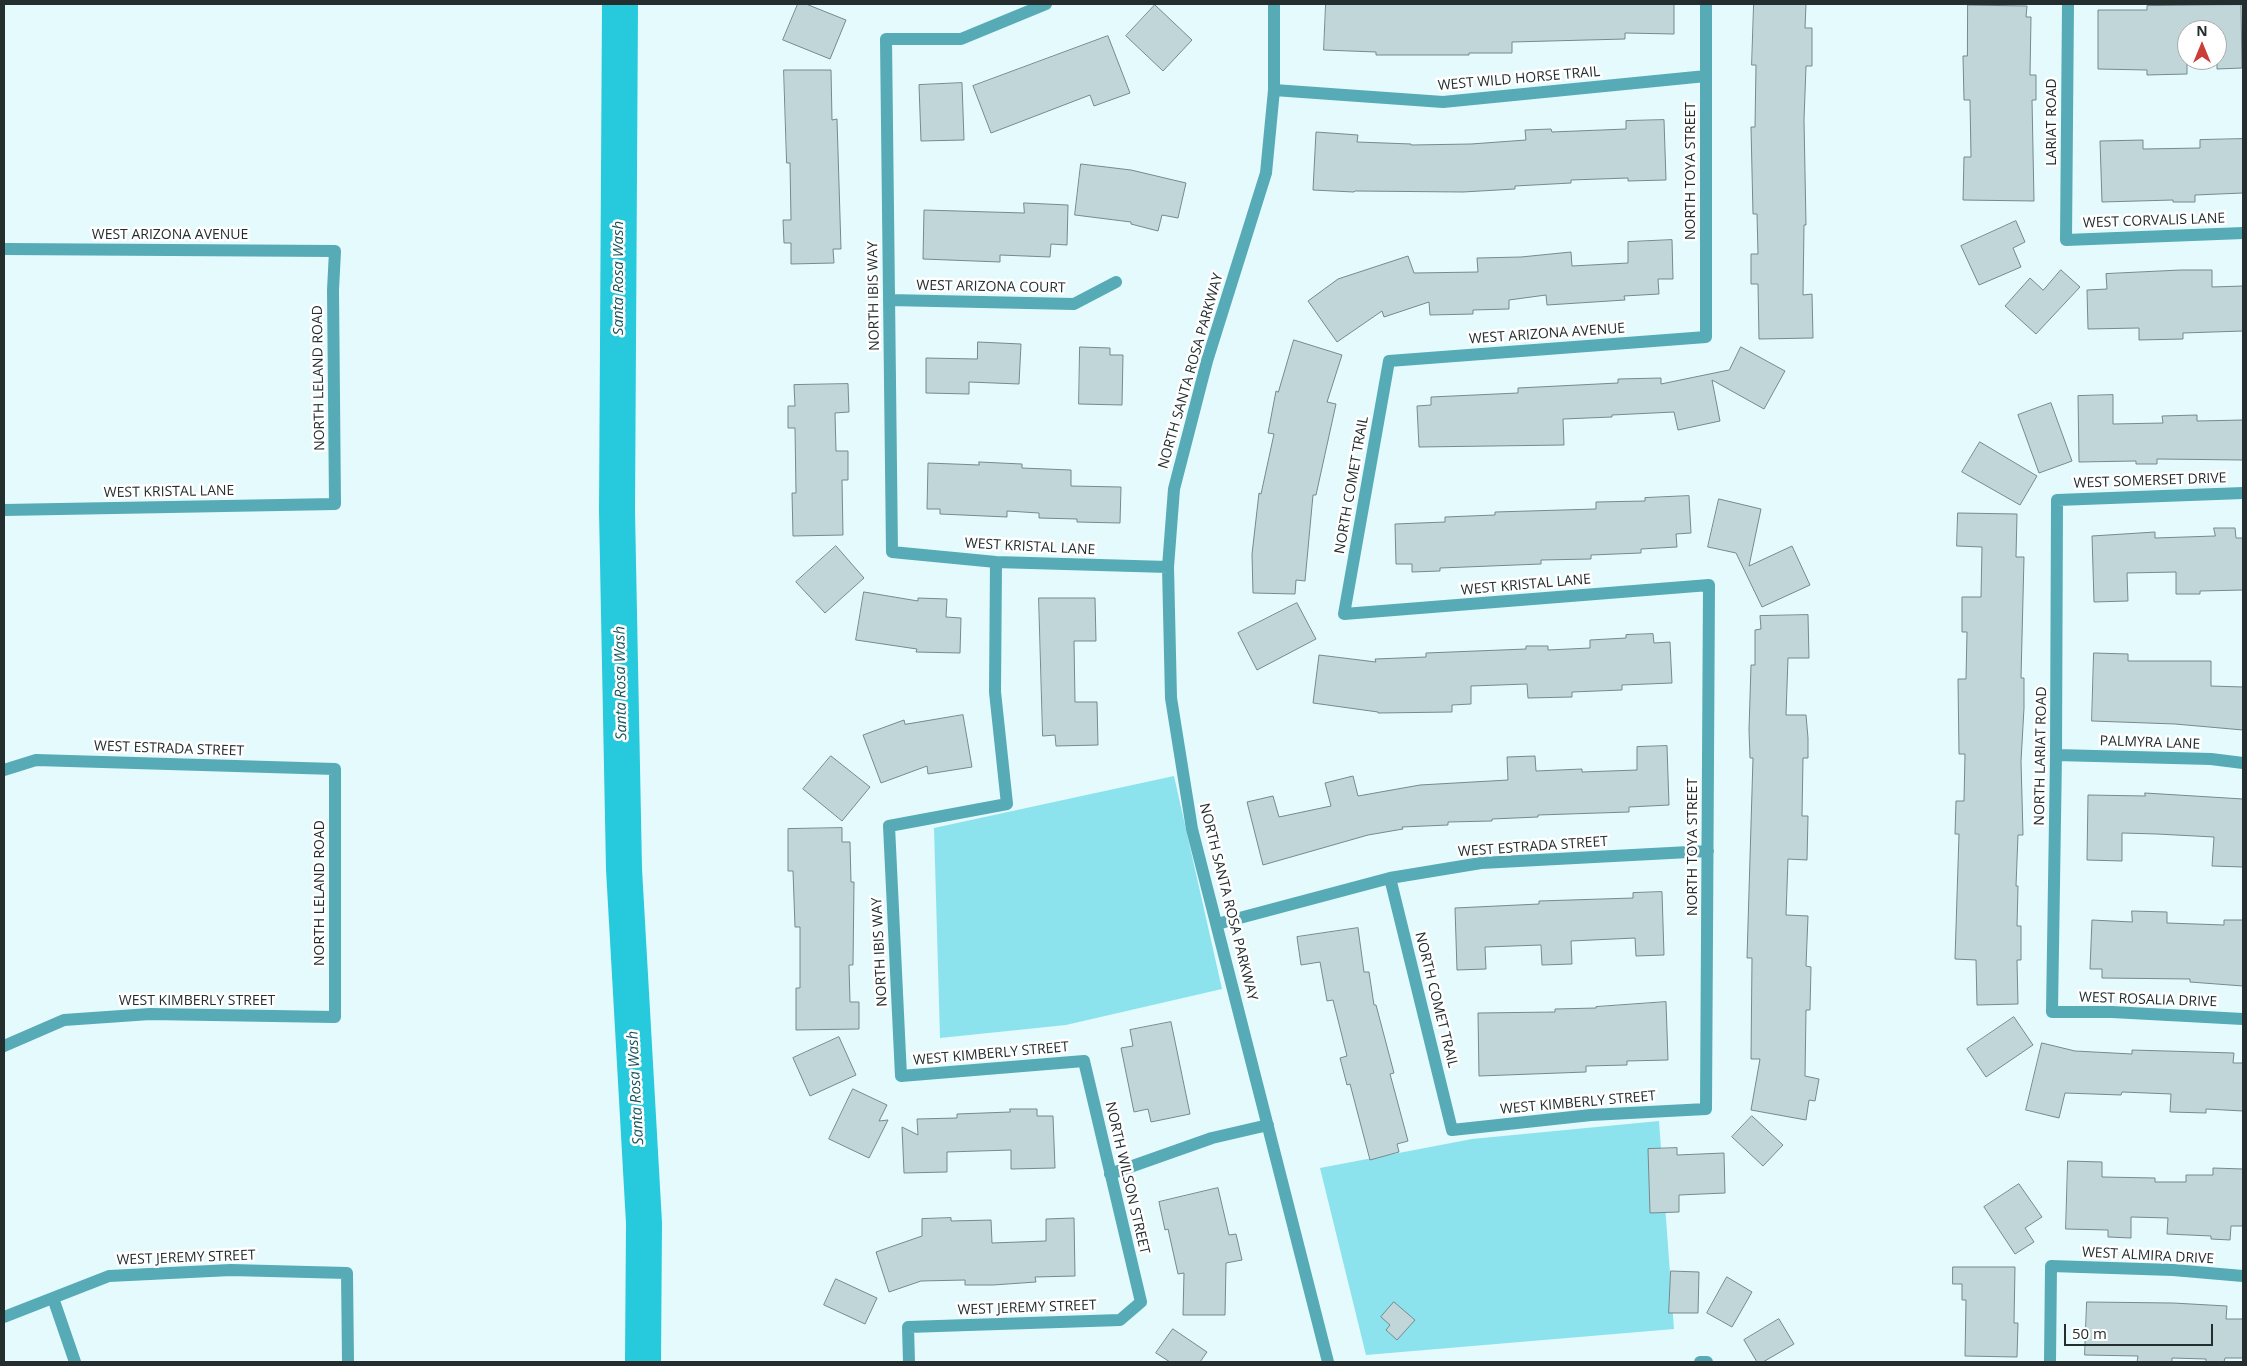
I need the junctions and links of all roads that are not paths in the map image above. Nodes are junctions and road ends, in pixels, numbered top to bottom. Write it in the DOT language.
graph roads {
  1 [pos="1046,4"];
  2 [pos="1274,4"];
  3 [pos="1706,4"];
  4 [pos="2068,4"];
  5 [pos="1706,76"];
  6 [pos="1274,90"];
  7 [pos="2243,233"];
  8 [pos="2066,240"];
  9 [pos="4,249"];
  10 [pos="335,251"];
  11 [pos="1116,282"];
  12 [pos="889,300"];
  13 [pos="1706,337"];
  14 [pos="1389,361"];
  15 [pos="2243,493"];
  16 [pos="2057,500"];
  17 [pos="335,504"];
  18 [pos="4,510"];
  19 [pos="892,552"];
  20 [pos="996,562"];
  21 [pos="1168,567"];
  22 [pos="1709,584"];
  23 [pos="1344,614"];
  24 [pos="2056,754"];
  25 [pos="2243,763"];
  26 [pos="335,769"];
  27 [pos="4,770"];
  28 [pos="1708,851"];
  29 [pos="1390,878"];
  30 [pos="1217,924"];
  31 [pos="2052,1012"];
  32 [pos="335,1017"];
  33 [pos="2243,1019"];
  34 [pos="4,1046"];
  35 [pos="1084,1061"];
  36 [pos="901,1076"];
  37 [pos="1706,1109"];
  38 [pos="1268,1125"];
  39 [pos="1452,1130"];
  40 [pos="1110,1174"];
  41 [pos="2243,1276"];
  42 [pos="53,1298"];
  43 [pos="1141,1302"];
  44 [pos="4,1317"];
  45 [pos="75,1362"];
  46 [pos="348,1362"];
  47 [pos="908,1362"];
  48 [pos="1328,1362"];
  49 [pos="1700,1362"];
  50 [pos="1707,1362"];
  51 [pos="2050,1362"];
  1 -- 12 [label="street, NORTH IBIS WAY"];
  2 -- 6 [label="street, NORTH SANTA ROSA PARKWAY"];
  3 -- 5 [label="street, NORTH TOYA STREET"];
  4 -- 8 [label="street, LARIAT ROAD"];
  5 -- 6 [label="street, WEST WILD HORSE TRAIL"];
  5 -- 13 [label="street, NORTH TOYA STREET"];
  6 -- 21 [label="street, NORTH SANTA ROSA PARKWAY"];
  7 -- 8 [label="street, WEST CORVALIS LANE"];
  9 -- 10 [label="street, WEST ARIZONA AVENUE"];
  10 -- 17 [label="street, NORTH LELAND ROAD"];
  11 -- 12 [label="street, WEST ARIZONA COURT"];
  12 -- 19 [label="street, NORTH IBIS WAY"];
  13 -- 14 [label="street, WEST ARIZONA AVENUE"];
  14 -- 23 [label="street, NORTH COMET TRAIL"];
  15 -- 16 [label="street, WEST SOMERSET DRIVE"];
  16 -- 24 [label="street, NORTH LARIAT ROAD"];
  17 -- 18 [label="street, WEST KRISTAL LANE"];
  19 -- 20 [label="street, WEST KRISTAL LANE"];
  20 -- 21 [label="street, WEST KRISTAL LANE"];
  20 -- 36 [label="street, NORTH IBIS WAY"];
  21 -- 30 [label="street, NORTH SANTA ROSA PARKWAY"];
  22 -- 23 [label="street, WEST KRISTAL LANE"];
  22 -- 28 [label="street, NORTH TOYA STREET"];
  24 -- 25 [label="street, PALMYRA LANE"];
  24 -- 31 [label="street, NORTH LARIAT ROAD"];
  26 -- 27 [label="street, WEST ESTRADA STREET"];
  26 -- 32 [label="street, NORTH LELAND ROAD"];
  28 -- 29 [label="street, WEST ESTRADA STREET"];
  28 -- 37 [label="street, NORTH TOYA STREET"];
  29 -- 30 [label="street, WEST ESTRADA STREET"];
  29 -- 39 [label="street, NORTH COMET TRAIL"];
  30 -- 38 [label="street, NORTH SANTA ROSA PARKWAY"];
  31 -- 33 [label="street, WEST ROSALIA DRIVE"];
  32 -- 34 [label="street, WEST KIMBERLY STREET"];
  35 -- 36 [label="street, WEST KIMBERLY STREET"];
  35 -- 40 [label="street, NORTH WILSON STREET"];
  37 -- 39 [label="street, WEST KIMBERLY STREET"];
  38 -- 40 [label="street"];
  38 -- 48 [label="street, NORTH SANTA ROSA PARKWAY"];
  40 -- 43 [label="street, NORTH WILSON STREET"];
  41 -- 51 [label="street, WEST ALMIRA DRIVE"];
  42 -- 44 [label="street, WEST JEREMY STREET"];
  42 -- 45 [label="street"];
  42 -- 46 [label="street, WEST JEREMY STREET"];
  43 -- 47 [label="street, WEST JEREMY STREET"];
  49 -- 50 [label="street"];
}
